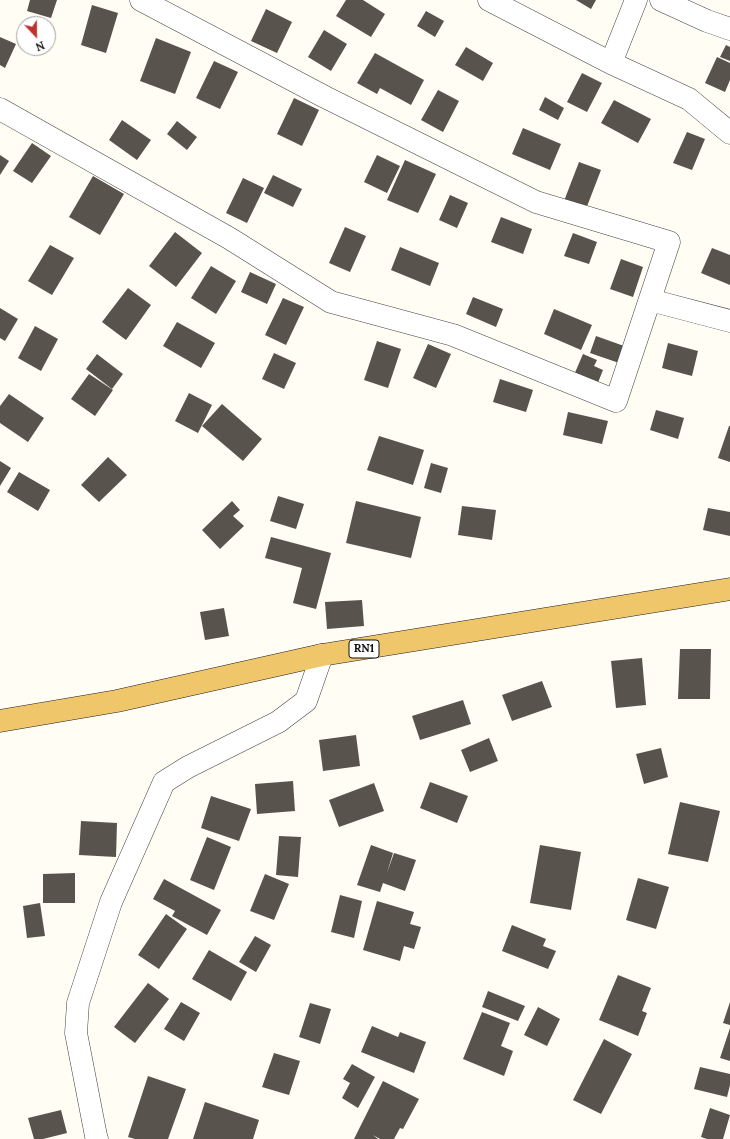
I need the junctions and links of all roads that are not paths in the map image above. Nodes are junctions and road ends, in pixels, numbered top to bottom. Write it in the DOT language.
graph roads {
  1 [pos="141,0"];
  2 [pos="489,0"];
  3 [pos="636,0"];
  4 [pos="661,0"];
  5 [pos="730,29"];
  6 [pos="611,63"];
  7 [pos="0,109"];
  8 [pos="730,133"];
  9 [pos="650,300"];
  10 [pos="730,321"];
  11 [pos="730,589"];
  12 [pos="322,655"];
  13 [pos="0,721"];
  14 [pos="98,1139"];
  1 -- 9 [label="street"];
  2 -- 6 [label="street"];
  3 -- 6 [label="street"];
  4 -- 5 [label="street"];
  6 -- 8 [label="street"];
  7 -- 9 [label="street"];
  9 -- 10 [label="street"];
  11 -- 12 [label="highway, RN1"];
  12 -- 13 [label="highway, RN1"];
  12 -- 14 [label="street"];
}
